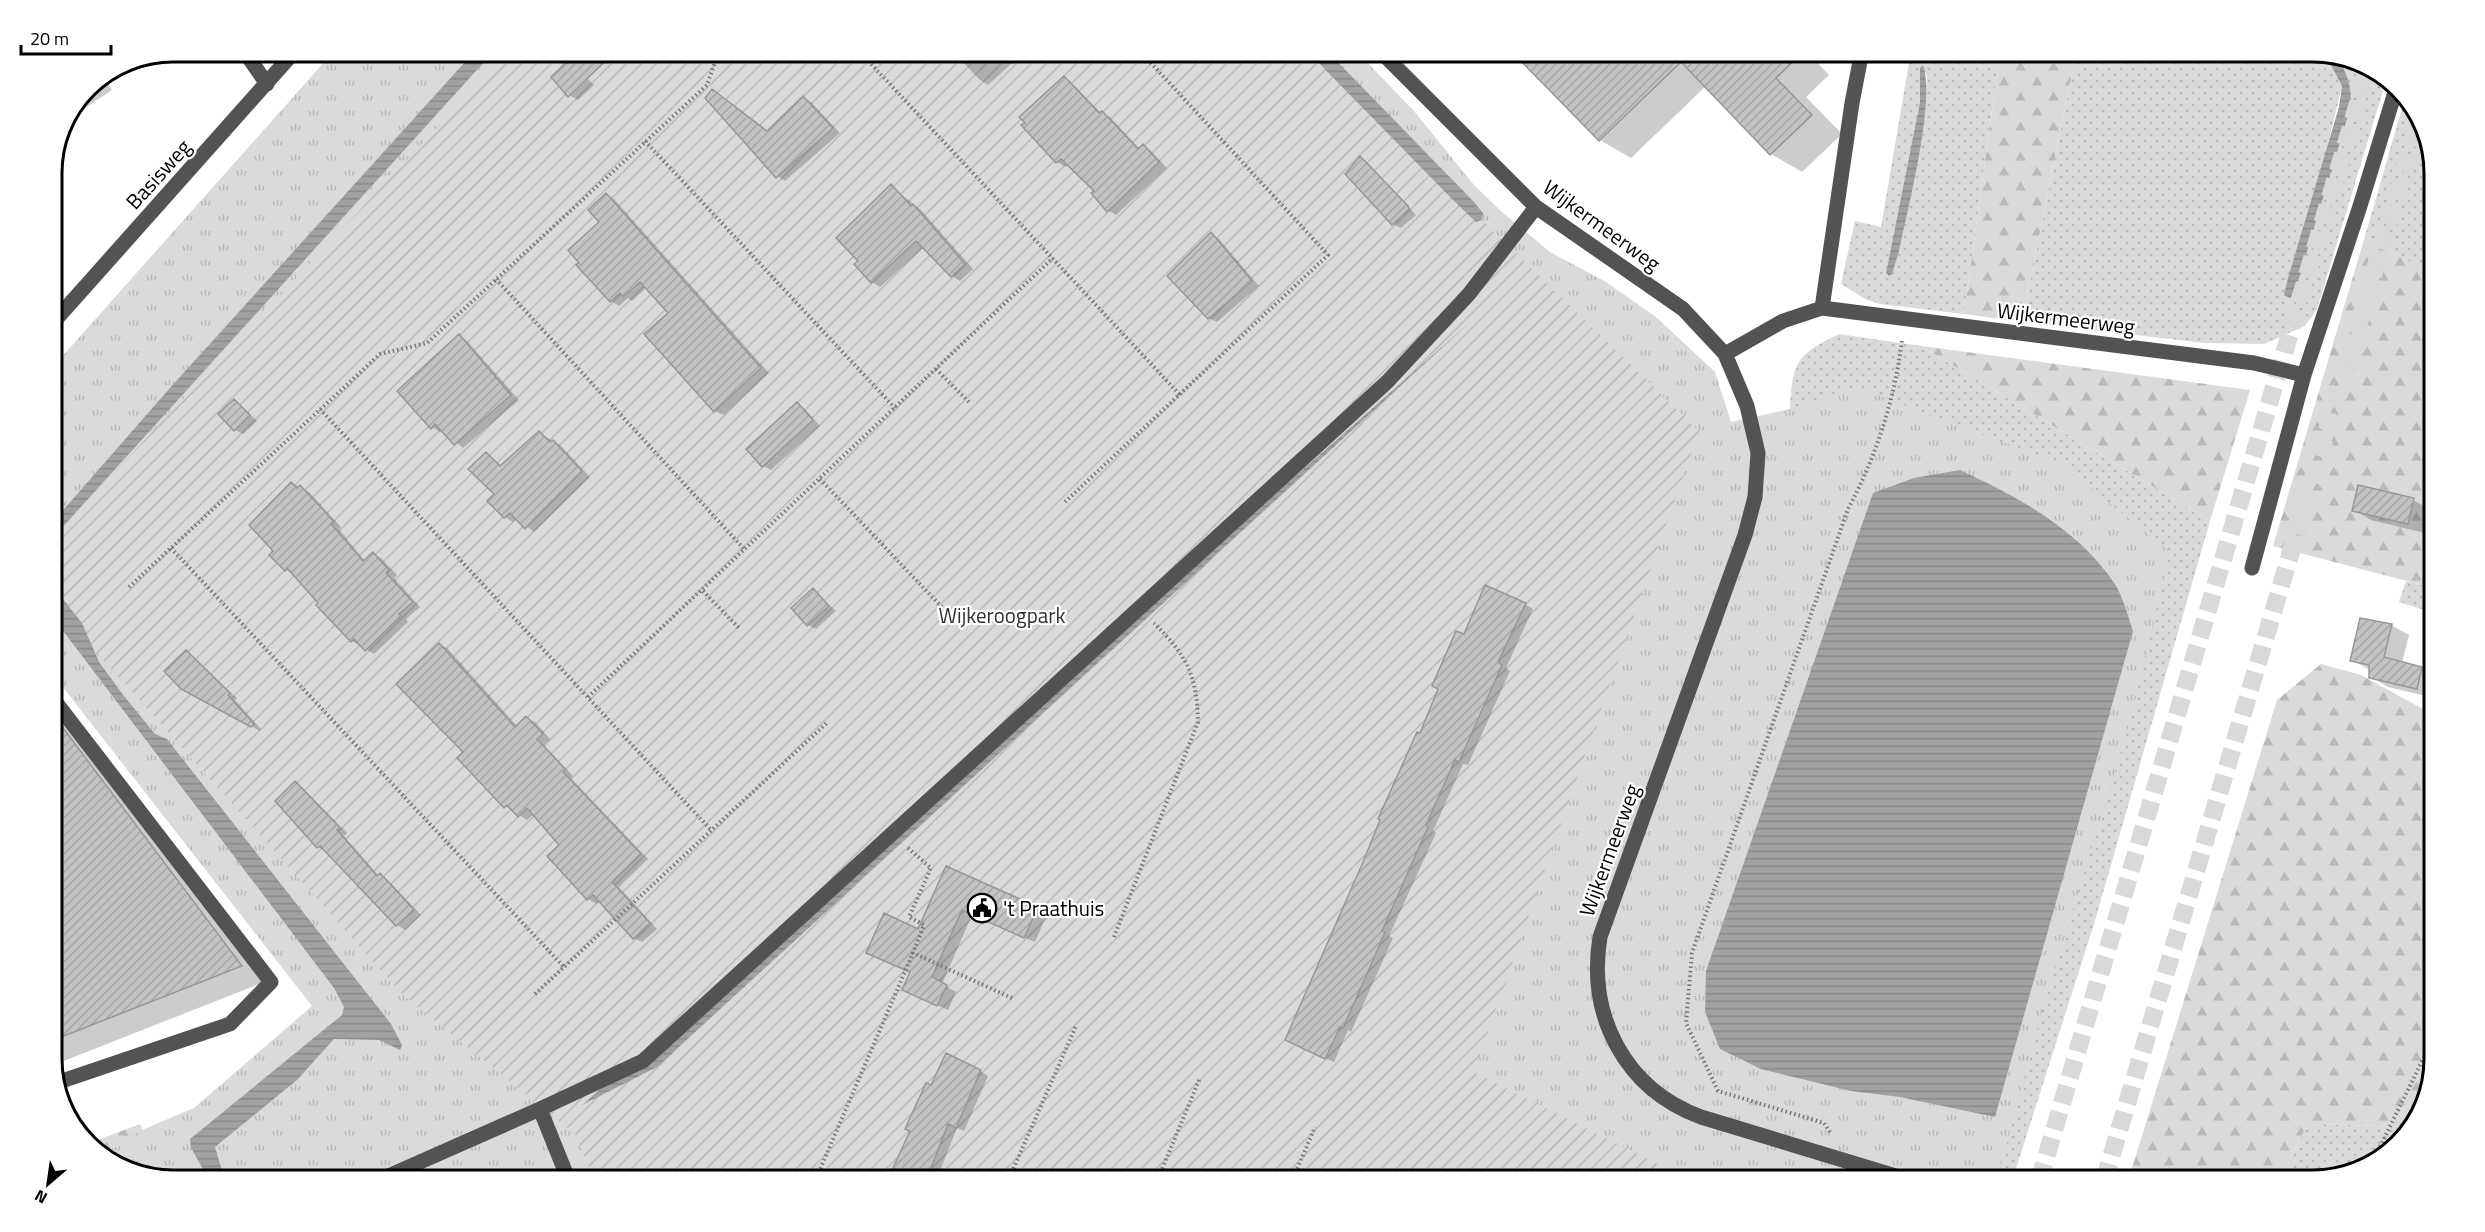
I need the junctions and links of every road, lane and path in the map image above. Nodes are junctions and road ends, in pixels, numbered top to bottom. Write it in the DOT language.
graph roads {
  1 [pos="252,62"];
  2 [pos="286,62"];
  3 [pos="715,62"];
  4 [pos="869,62"];
  5 [pos="1150,62"];
  6 [pos="1391,62"];
  7 [pos="1860,62"];
  8 [pos="267,84"];
  9 [pos="2394,97"];
  10 [pos="645,141"];
  11 [pos="1536,207"];
  12 [pos="1053,258"];
  13 [pos="496,279"];
  14 [pos="1822,308"];
  15 [pos="62,313"];
  16 [pos="1904,318"];
  17 [pos="1725,354"];
  18 [pos="936,369"];
  19 [pos="2304,375"];
  20 [pos="1180,394"];
  21 [pos="971,404"];
  22 [pos="895,408"];
  23 [pos="320,409"];
  24 [pos="820,479"];
  25 [pos="1065,502"];
  26 [pos="171,548"];
  27 [pos="745,550"];
  28 [pos="2252,568"];
  29 [pos="129,587"];
  30 [pos="703,591"];
  31 [pos="956,622"];
  32 [pos="1156,625"];
  33 [pos="739,628"];
  34 [pos="588,697"];
  35 [pos="62,710"];
  36 [pos="828,722"];
  37 [pos="711,830"];
  38 [pos="905,845"];
  39 [pos="1114,938"];
  40 [pos="913,953"];
  41 [pos="562,966"];
  42 [pos="535,994"];
  43 [pos="1014,999"];
  44 [pos="1076,1026"];
  45 [pos="2424,1057"];
  46 [pos="1200,1078"];
  47 [pos="64,1080"];
  48 [pos="540,1109"];
  49 [pos="1315,1127"];
  50 [pos="2379,1148"];
  51 [pos="1850,1162"];
  52 [pos="400,1171"];
  53 [pos="565,1171"];
  54 [pos="819,1171"];
  55 [pos="1012,1171"];
  56 [pos="1161,1171"];
  57 [pos="1296,1171"];
  58 [pos="1879,1171"];
  1 -- 8 [label="street"];
  2 -- 8 [label="street, Basisweg"];
  3 -- 10 [label="path"];
  4 -- 12 [label="path"];
  5 -- 20 [label="path"];
  6 -- 11 [label="street, Wijkermeerweg"];
  7 -- 14 [label="street"];
  8 -- 15 [label="street, Basisweg"];
  9 -- 19 [label="street"];
  10 -- 13 [label="path"];
  10 -- 22 [label="path"];
  11 -- 17 [label="street, Wijkermeerweg"];
  11 -- 48 [label="street"];
  12 -- 18 [label="path"];
  12 -- 20 [label="path"];
  13 -- 23 [label="path"];
  13 -- 27 [label="path"];
  14 -- 16 [label="street, Wijkermeerweg"];
  14 -- 17 [label="street, Wijkermeerweg"];
  16 -- 19 [label="street, Wijkermeerweg"];
  16 -- 51 [label="path"];
  17 -- 51 [label="street, Wijkermeerweg"];
  18 -- 21 [label="path"];
  18 -- 22 [label="path"];
  19 -- 28 [label="street"];
  20 -- 25 [label="path"];
  22 -- 24 [label="path"];
  23 -- 26 [label="path"];
  23 -- 34 [label="path"];
  24 -- 27 [label="path"];
  24 -- 31 [label="path"];
  26 -- 29 [label="path"];
  26 -- 41 [label="path"];
  27 -- 30 [label="path"];
  30 -- 33 [label="path"];
  30 -- 34 [label="path"];
  32 -- 39 [label="path"];
  34 -- 37 [label="path"];
  35 -- 47 [label="street"];
  36 -- 37 [label="path"];
  37 -- 41 [label="path"];
  38 -- 40 [label="path"];
  40 -- 43 [label="path"];
  40 -- 54 [label="path"];
  41 -- 42 [label="path"];
  44 -- 55 [label="path"];
  45 -- 50 [label="path"];
  46 -- 56 [label="path"];
  48 -- 52 [label="street"];
  48 -- 53 [label="street"];
  49 -- 57 [label="path"];
  51 -- 58 [label="street, Wijkermeerweg"];
}
